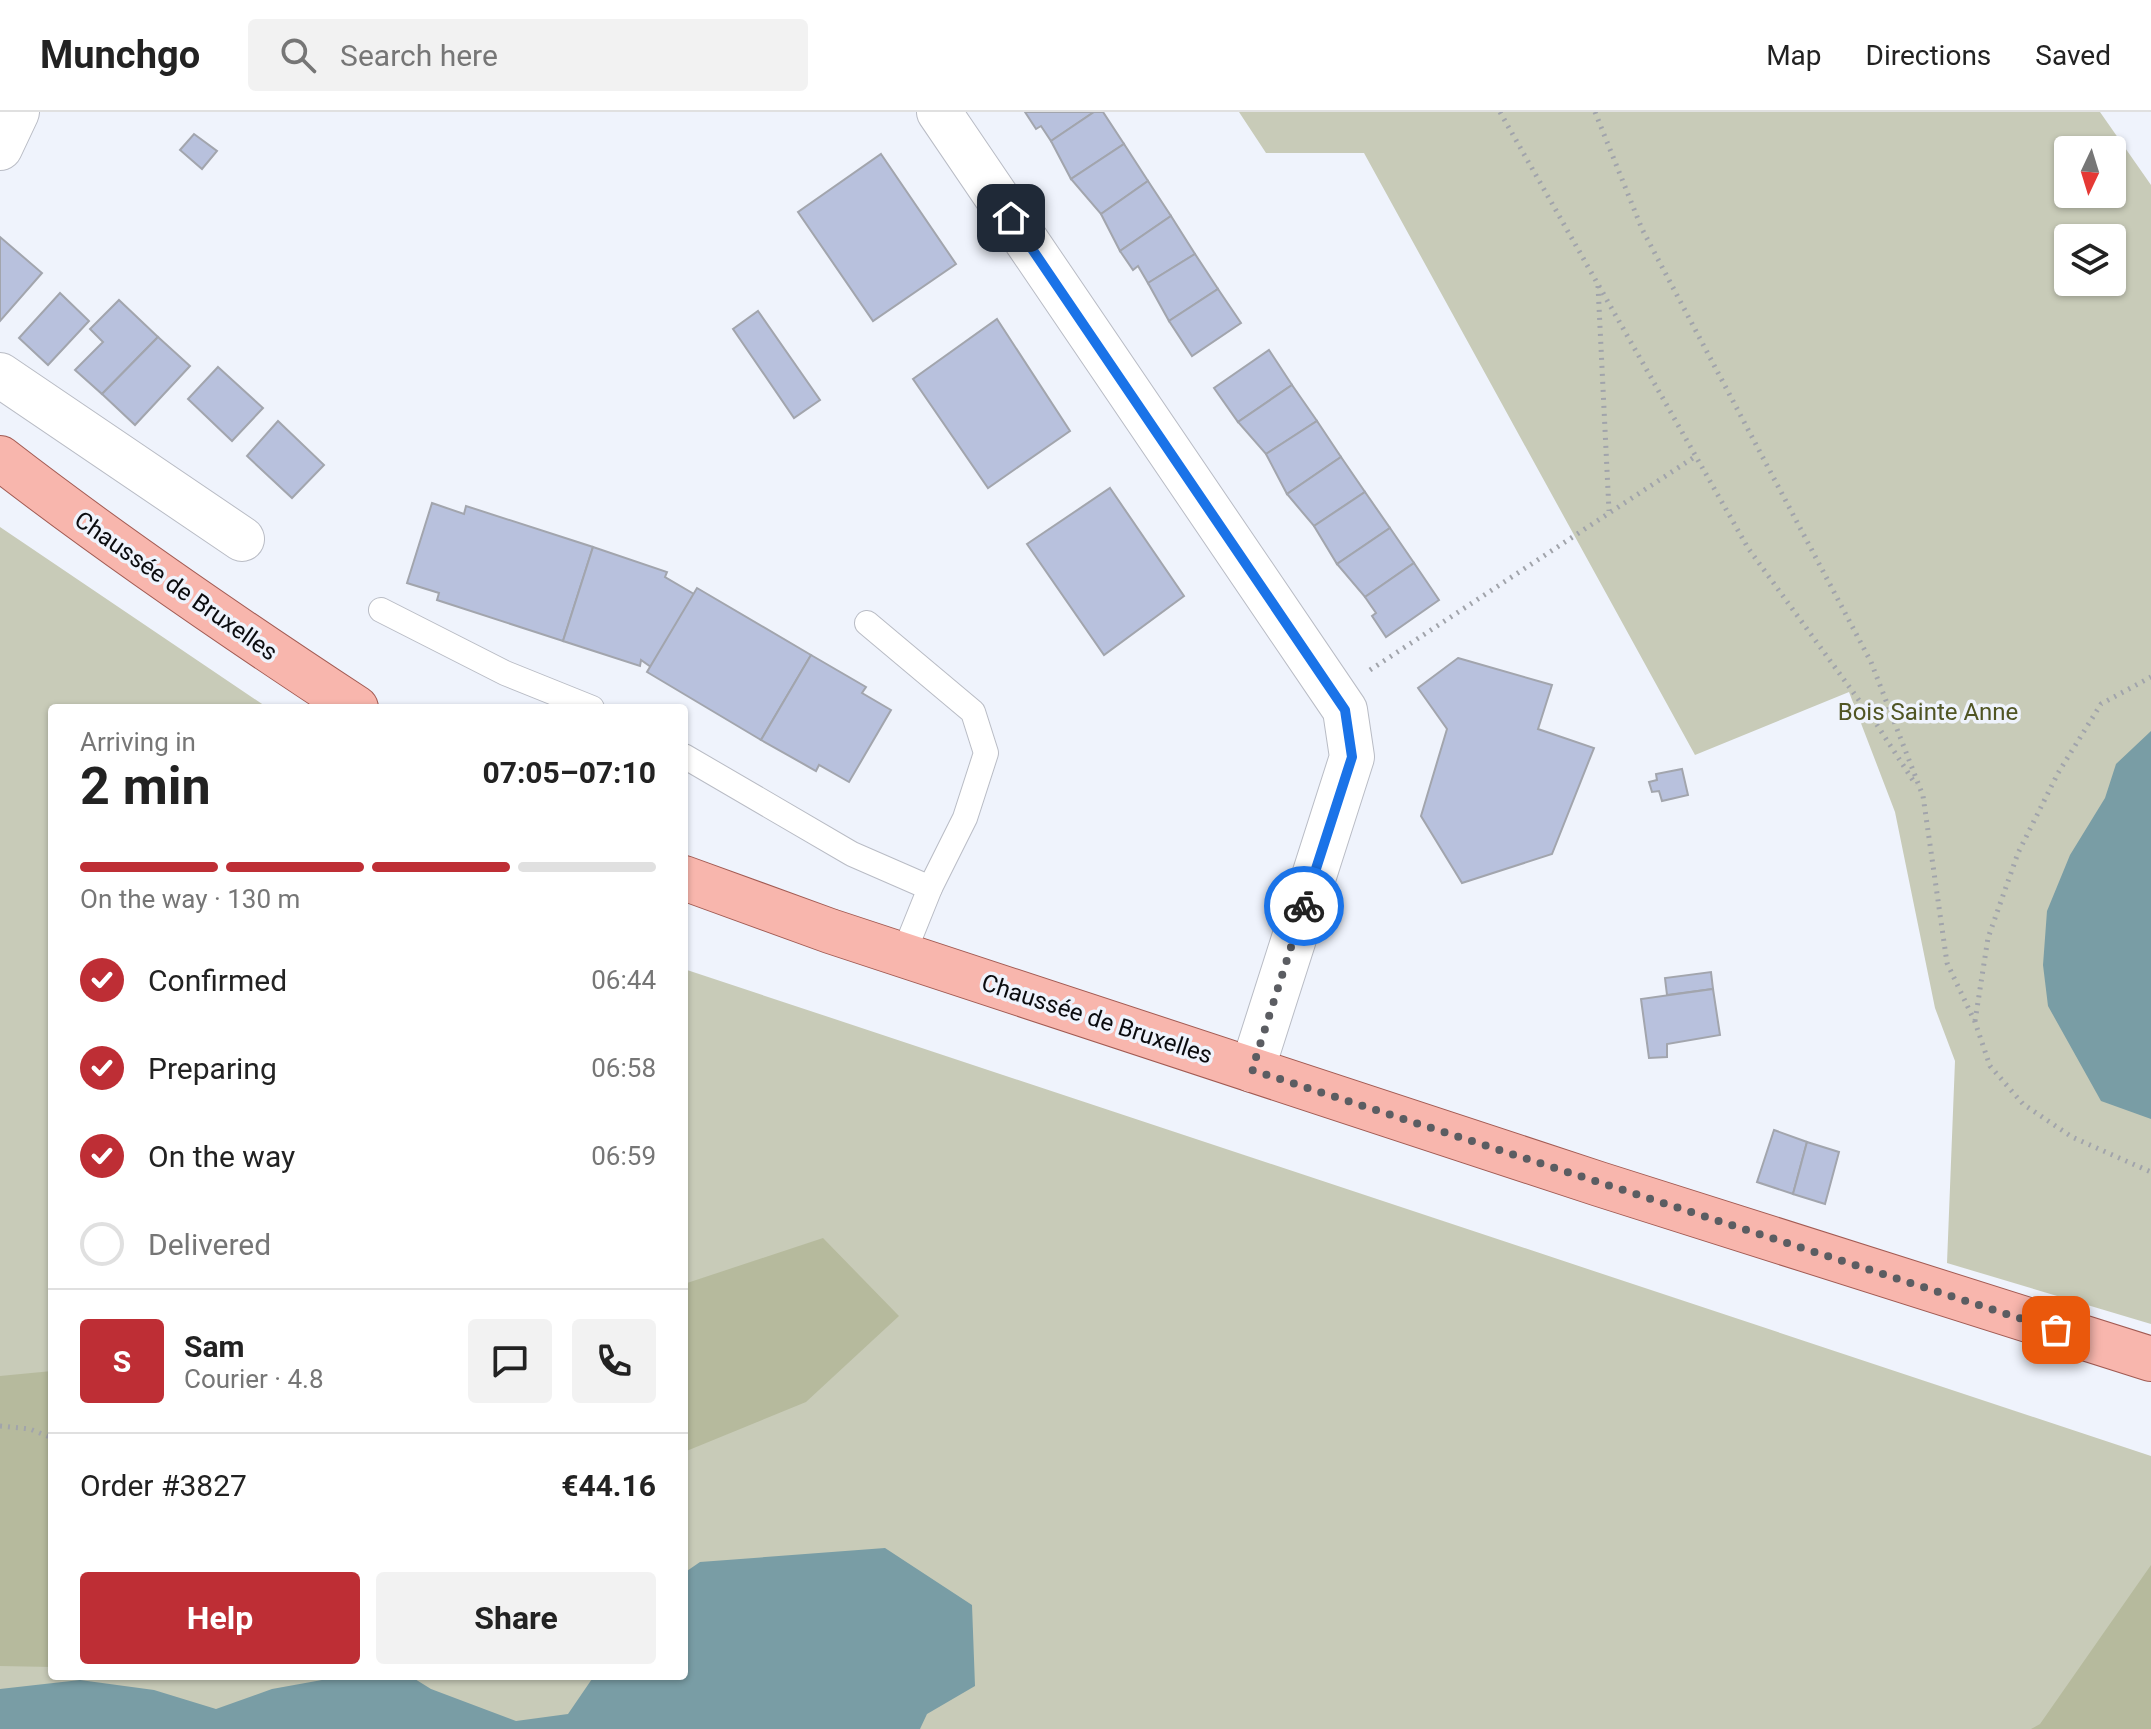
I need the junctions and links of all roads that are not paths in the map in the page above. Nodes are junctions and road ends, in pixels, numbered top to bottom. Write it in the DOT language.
graph roads {
  1 [pos="17,112"];
  2 [pos="939,112"];
  3 [pos="0,148"];
  4 [pos="0,375"];
  5 [pos="0,458"];
  6 [pos="242,539"];
  7 [pos="381,610"];
  8 [pos="867,623"];
  9 [pos="350,704"];
  10 [pos="582,704"];
  11 [pos="688,758"];
  12 [pos="688,879"];
  13 [pos="930,888"];
  14 [pos="903,955"];
  15 [pos="1252,1070"];
  16 [pos="2151,1359"];
  1 -- 3 [label="street"];
  2 -- 15 [label="street"];
  4 -- 6 [label="street"];
  5 -- 9 [label="main road, Chaussée de Bruxelles"];
  7 -- 10 [label="lane"];
  8 -- 13 [label="lane"];
  11 -- 13 [label="lane"];
  12 -- 14 [label="main road, Chaussée de Bruxelles"];
  13 -- 14 [label="lane"];
  14 -- 15 [label="main road, Chaussée de Bruxelles"];
  15 -- 16 [label="main road, Chaussée de Bruxelles"];
}
